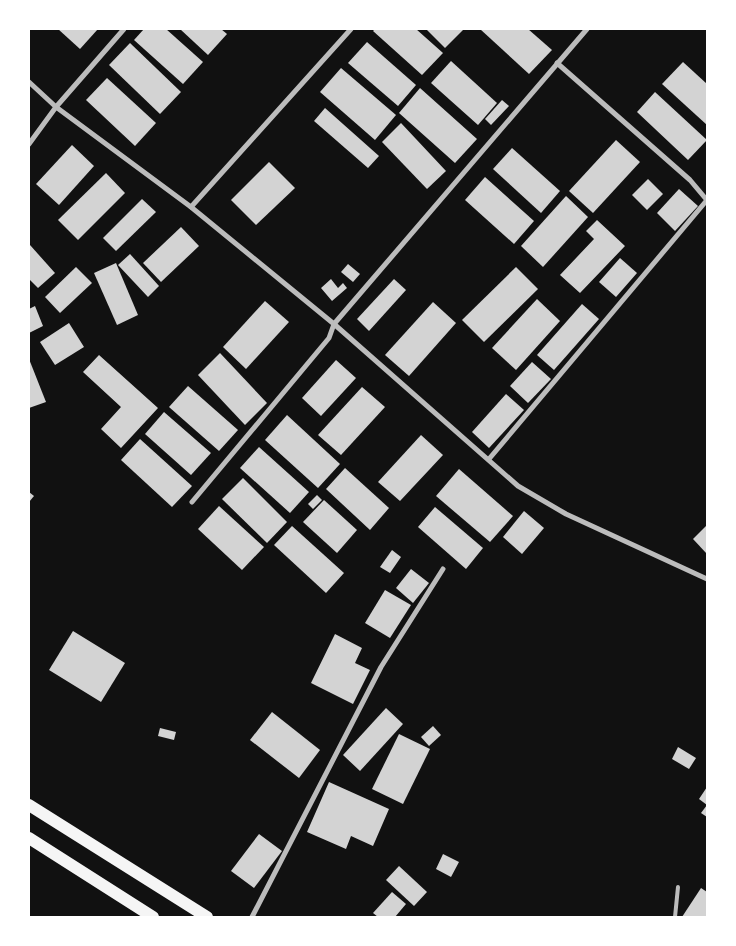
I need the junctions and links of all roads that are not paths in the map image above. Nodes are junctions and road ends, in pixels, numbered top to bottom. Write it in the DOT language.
graph roads {
  1 [pos="124,29"];
  2 [pos="351,29"];
  3 [pos="587,29"];
  4 [pos="557,63"];
  5 [pos="29,82"];
  6 [pos="56,107"];
  7 [pos="29,144"];
  8 [pos="707,197"];
  9 [pos="191,207"];
  10 [pos="334,324"];
  11 [pos="489,459"];
  12 [pos="192,502"];
  13 [pos="443,568"];
  14 [pos="707,579"];
  15 [pos="29,805"];
  16 [pos="29,838"];
  17 [pos="678,887"];
  18 [pos="153,917"];
  19 [pos="207,917"];
  20 [pos="252,917"];
  21 [pos="675,917"];
  1 -- 6 [label="street"];
  2 -- 9 [label="street"];
  3 -- 4 [label="street"];
  4 -- 8 [label="street"];
  4 -- 10 [label="street"];
  5 -- 6 [label="street"];
  6 -- 7 [label="street"];
  6 -- 9 [label="street"];
  8 -- 11 [label="street"];
  9 -- 10 [label="street"];
  10 -- 11 [label="street"];
  10 -- 12 [label="street"];
  11 -- 14 [label="street"];
  13 -- 20 [label="street"];
  15 -- 19 [label="main road"];
  16 -- 18 [label="main road"];
  17 -- 21 [label="lane"];
}
